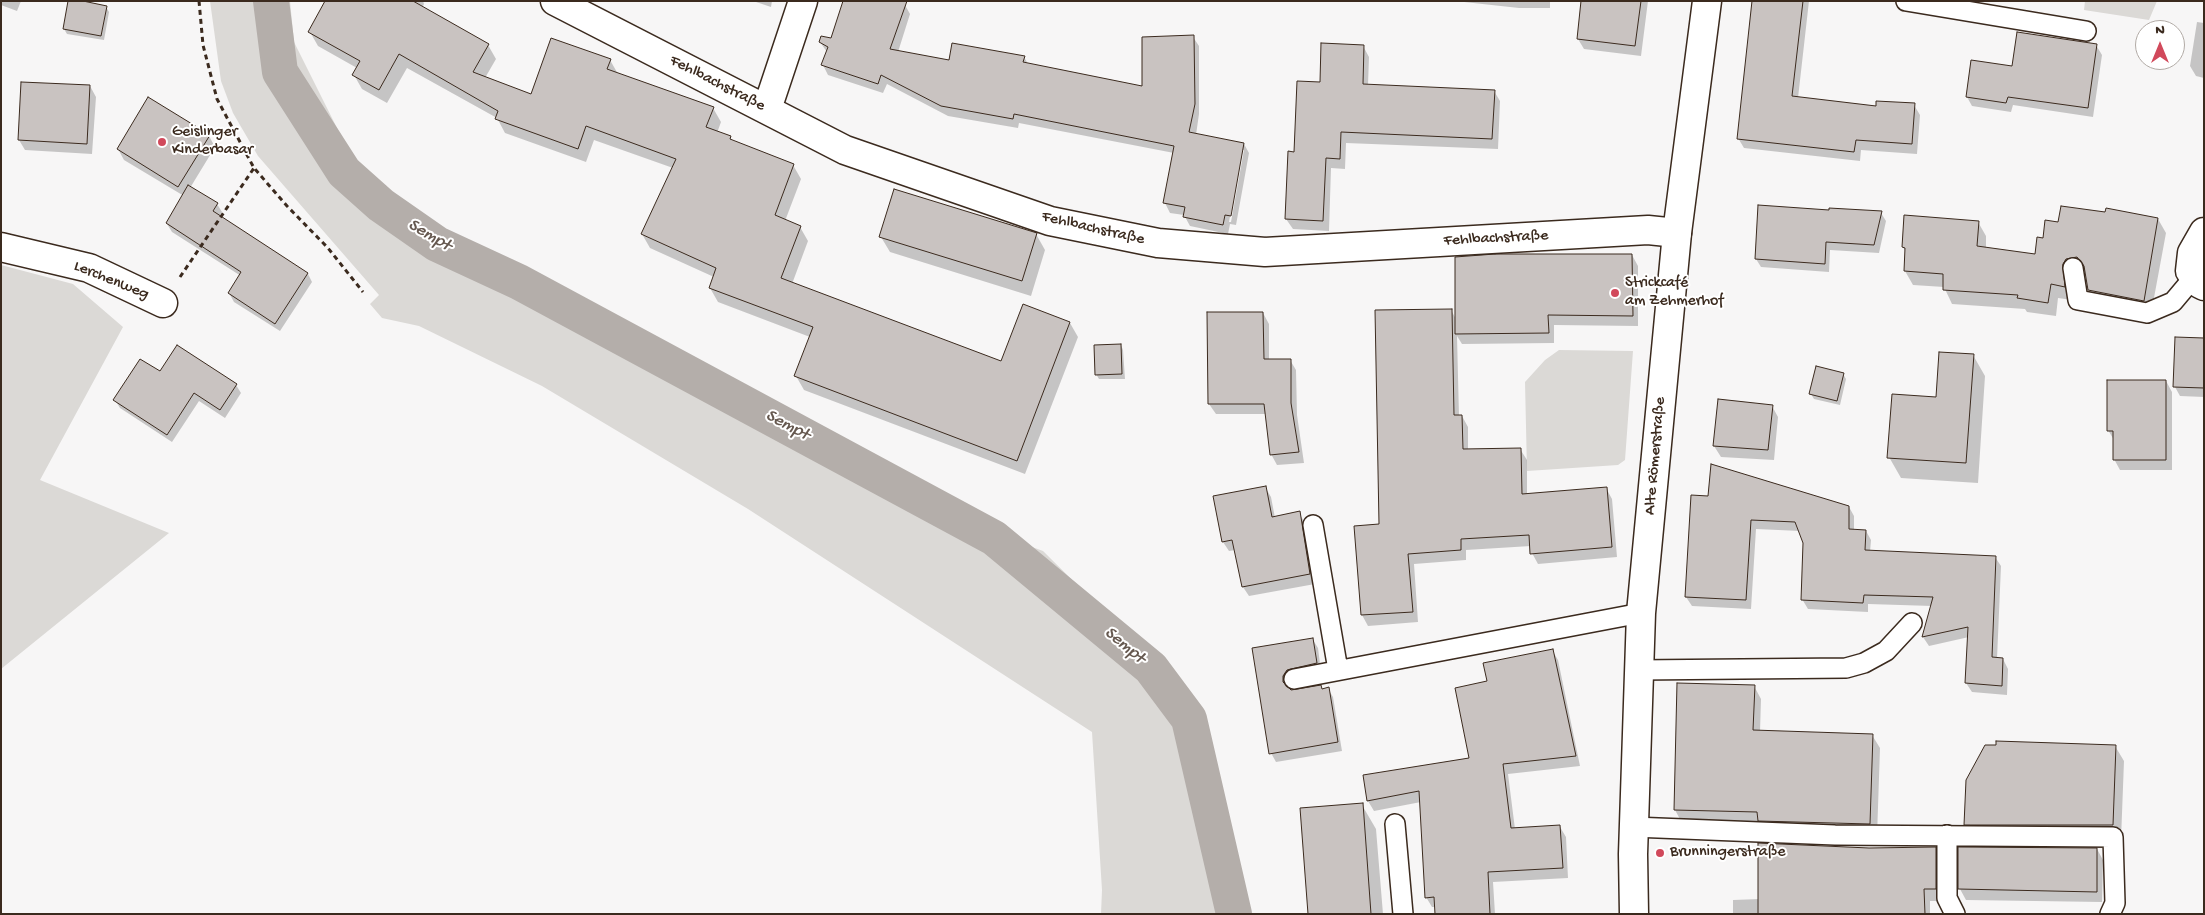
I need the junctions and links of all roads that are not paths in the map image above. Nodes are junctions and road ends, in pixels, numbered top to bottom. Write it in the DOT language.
graph roads {
  1 [pos="555,1"];
  2 [pos="803,1"];
  3 [pos="1707,1"];
  4 [pos="1906,1"];
  5 [pos="2086,31"];
  6 [pos="767,109"];
  7 [pos="2204,232"];
  8 [pos="1677,233"];
  9 [pos="1,247"];
  10 [pos="2073,268"];
  11 [pos="2199,281"];
  12 [pos="163,302"];
  13 [pos="1312,525"];
  14 [pos="1641,613"];
  15 [pos="1912,623"];
  16 [pos="1338,670"];
  17 [pos="1638,670"];
  18 [pos="1294,679"];
  19 [pos="1395,824"];
  20 [pos="1634,827"];
  21 [pos="1947,835"];
  22 [pos="1403,914"];
  23 [pos="1634,914"];
  24 [pos="1955,914"];
  25 [pos="2110,914"];
  1 -- 6 [label="street, Fehlbachstraße"];
  2 -- 6 [label="street"];
  3 -- 8 [label="street, Alte Römerstraße"];
  4 -- 5 [label="lane"];
  6 -- 8 [label="street, Fehlbachstraße"];
  7 -- 11 [label="street"];
  8 -- 14 [label="street, Alte Römerstraße"];
  9 -- 12 [label="street, Lerchenweg"];
  10 -- 11 [label="lane"];
  13 -- 16 [label="lane"];
  14 -- 16 [label="lane"];
  14 -- 17 [label="street, Alte Römerstraße"];
  15 -- 17 [label="lane"];
  16 -- 18 [label="lane"];
  17 -- 20 [label="street, Alte Römerstraße"];
  19 -- 22 [label="lane"];
  20 -- 21 [label="lane"];
  20 -- 23 [label="street, Alte Römerstraße"];
  21 -- 24 [label="lane"];
  21 -- 25 [label="lane"];
}
